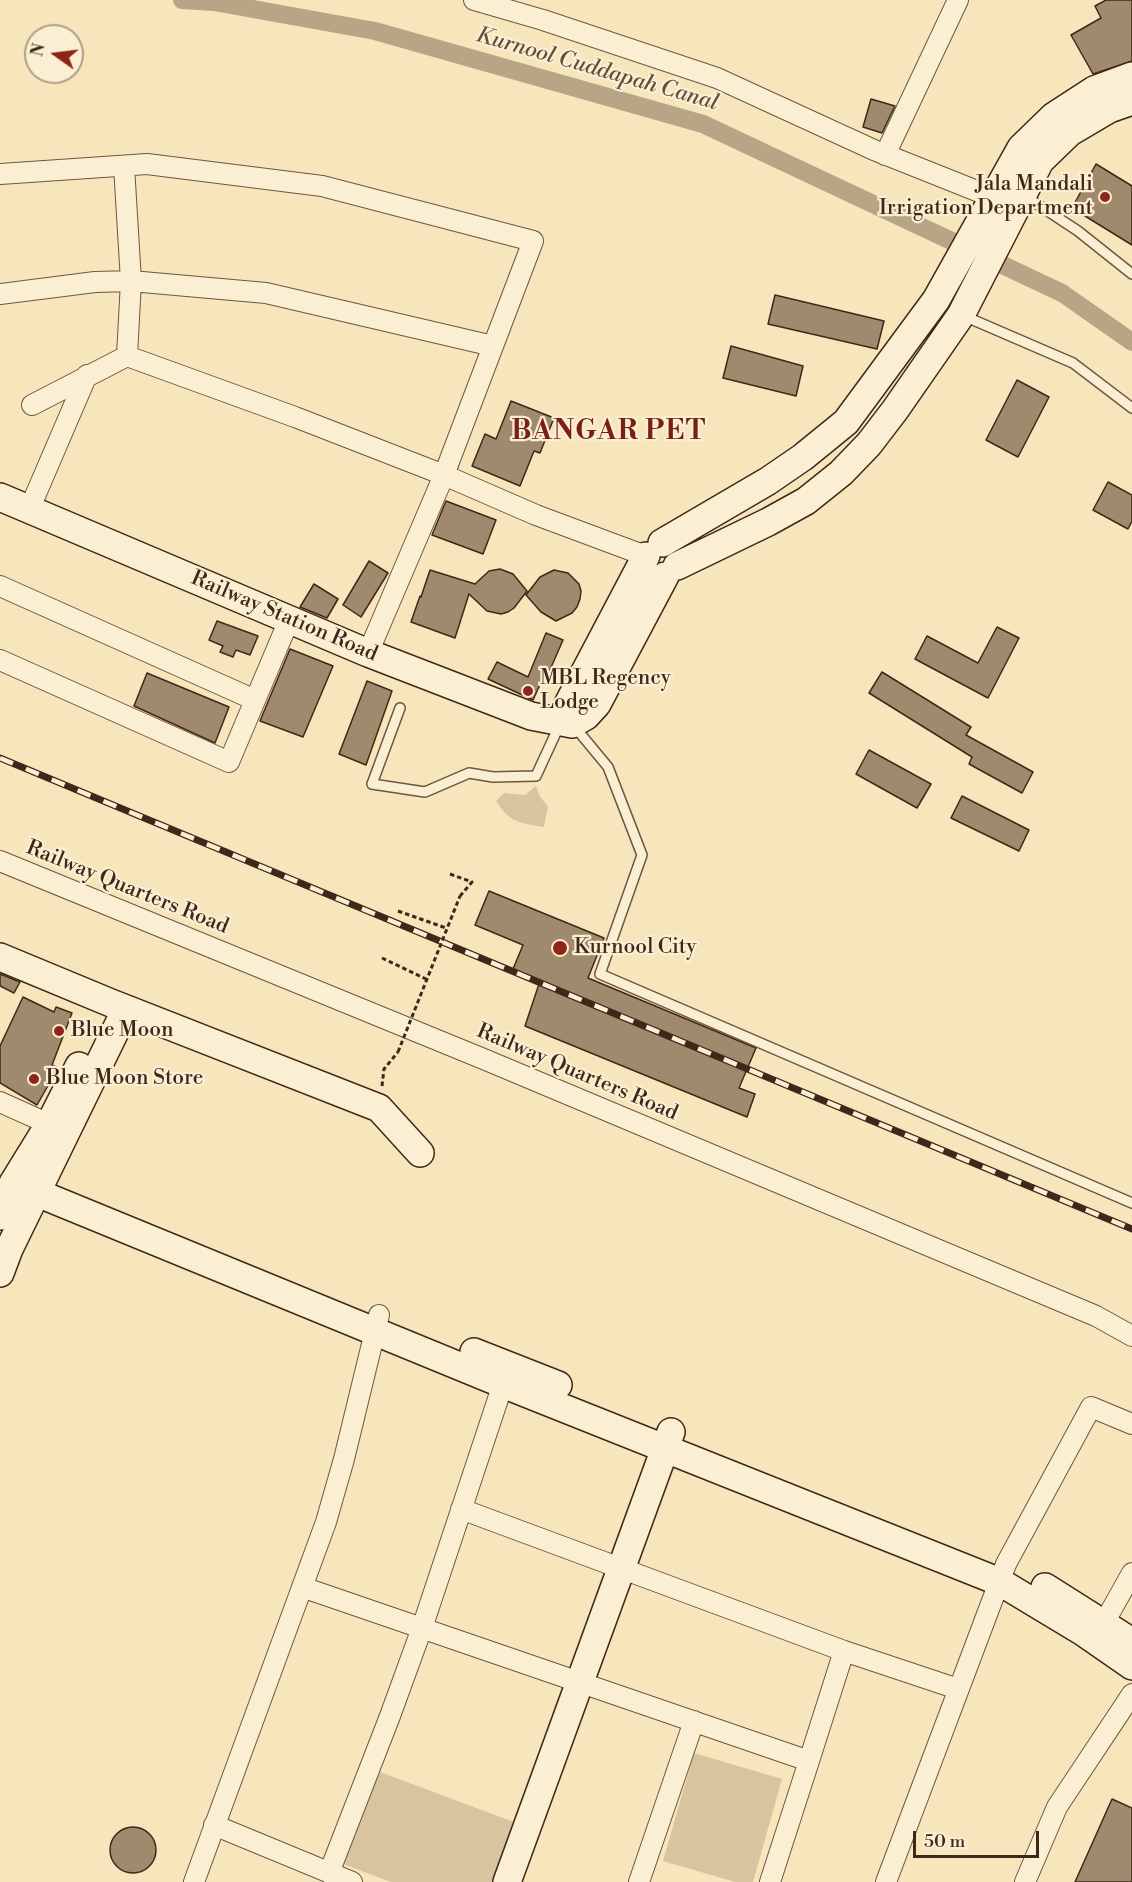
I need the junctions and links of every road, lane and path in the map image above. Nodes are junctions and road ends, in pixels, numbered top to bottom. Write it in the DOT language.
graph roads {
  1 [pos="474,0"];
  2 [pos="958,0"];
  3 [pos="1132,76"];
  4 [pos="1132,100"];
  5 [pos="885,154"];
  6 [pos="124,166"];
  7 [pos="0,174"];
  8 [pos="1011,199"];
  9 [pos="1132,274"];
  10 [pos="131,280"];
  11 [pos="0,294"];
  12 [pos="961,315"];
  13 [pos="493,346"];
  14 [pos="127,356"];
  15 [pos="87,375"];
  16 [pos="32,405"];
  17 [pos="1132,408"];
  18 [pos="444,475"];
  19 [pos="0,497"];
  20 [pos="30,510"];
  21 [pos="654,549"];
  22 [pos="671,571"];
  23 [pos="0,586"];
  24 [pos="289,620"];
  25 [pos="368,653"];
  26 [pos="0,660"];
  27 [pos="255,700"];
  28 [pos="400,708"];
  29 [pos="567,723"];
  30 [pos="0,861"];
  31 [pos="450,874"];
  32 [pos="398,911"];
  33 [pos="447,928"];
  34 [pos="0,957"];
  35 [pos="382,958"];
  36 [pos="426,980"];
  37 [pos="119,1006"];
  38 [pos="384,1070"];
  39 [pos="0,1102"];
  40 [pos="58,1128"];
  41 [pos="420,1153"];
  42 [pos="29,1179"];
  43 [pos="1132,1203"];
  44 [pos="0,1216"];
  45 [pos="0,1273"];
  46 [pos="377,1322"];
  47 [pos="1132,1336"];
  48 [pos="503,1384"];
  49 [pos="1132,1424"];
  50 [pos="668,1440"];
  51 [pos="461,1509"];
  52 [pos="623,1569"];
  53 [pos="1003,1573"];
  54 [pos="1132,1573"];
  55 [pos="302,1587"];
  56 [pos="1104,1623"];
  57 [pos="422,1628"];
  58 [pos="1132,1642"];
  59 [pos="844,1651"];
  60 [pos="1132,1666"];
  61 [pos="581,1682"];
  62 [pos="958,1689"];
  63 [pos="1132,1694"];
  64 [pos="694,1721"];
  65 [pos="809,1761"];
  66 [pos="214,1825"];
  67 [pos="329,1873"];
  68 [pos="194,1882"];
  69 [pos="352,1882"];
  70 [pos="507,1882"];
  71 [pos="639,1882"];
  72 [pos="770,1882"];
  73 [pos="886,1882"];
  74 [pos="1025,1882"];
  1 -- 5 [label="street"];
  2 -- 5 [label="street"];
  3 -- 8 [label="street"];
  4 -- 8 [label="street"];
  5 -- 8 [label="street"];
  6 -- 7 [label="street"];
  6 -- 10 [label="street"];
  6 -- 13 [label="street"];
  8 -- 9 [label="lane"];
  8 -- 12 [label="street"];
  8 -- 21 [label="street"];
  10 -- 11 [label="street"];
  10 -- 13 [label="street"];
  10 -- 14 [label="street"];
  12 -- 17 [label="lane"];
  12 -- 22 [label="street"];
  13 -- 18 [label="street"];
  14 -- 15 [label="street"];
  14 -- 18 [label="street"];
  15 -- 16 [label="street"];
  15 -- 20 [label="street"];
  18 -- 21 [label="street"];
  18 -- 25 [label="street"];
  19 -- 20 [label="street, Railway Station Road"];
  20 -- 24 [label="street, Railway Station Road"];
  21 -- 22 [label="street"];
  21 -- 29 [label="street"];
  22 -- 29 [label="street"];
  23 -- 27 [label="street"];
  24 -- 25 [label="street, Railway Station Road"];
  24 -- 27 [label="street"];
  25 -- 29 [label="street, Railway Station Road"];
  26 -- 27 [label="street"];
  28 -- 29 [label="lane"];
  29 -- 43 [label="lane"];
  30 -- 47 [label="street, Railway Quarters Road"];
  31 -- 33 [label="path, bridge"];
  32 -- 33 [label="path"];
  33 -- 36 [label="path, bridge"];
  34 -- 37 [label="street"];
  35 -- 36 [label="path"];
  36 -- 38 [label="path, bridge"];
  37 -- 40 [label="street"];
  37 -- 41 [label="street"];
  39 -- 40 [label="street"];
  40 -- 42 [label="street"];
  42 -- 44 [label="street"];
  42 -- 45 [label="street"];
  42 -- 46 [label="street"];
  46 -- 48 [label="street"];
  46 -- 50 [label="street"];
  46 -- 55 [label="street"];
  48 -- 50 [label="street"];
  48 -- 51 [label="street"];
  49 -- 53 [label="street"];
  50 -- 52 [label="street"];
  50 -- 53 [label="street"];
  51 -- 52 [label="street"];
  51 -- 57 [label="street"];
  52 -- 59 [label="street"];
  52 -- 61 [label="street"];
  53 -- 56 [label="street"];
  53 -- 60 [label="street"];
  53 -- 62 [label="street"];
  54 -- 56 [label="street"];
  55 -- 57 [label="street"];
  55 -- 66 [label="street"];
  56 -- 58 [label="street"];
  57 -- 61 [label="street"];
  57 -- 67 [label="street"];
  59 -- 62 [label="street"];
  59 -- 65 [label="street"];
  61 -- 64 [label="street"];
  61 -- 70 [label="street"];
  62 -- 73 [label="street"];
  63 -- 74 [label="street"];
  64 -- 65 [label="street"];
  64 -- 71 [label="street"];
  65 -- 72 [label="street"];
  66 -- 67 [label="street"];
  66 -- 68 [label="street"];
  67 -- 69 [label="street"];
}
